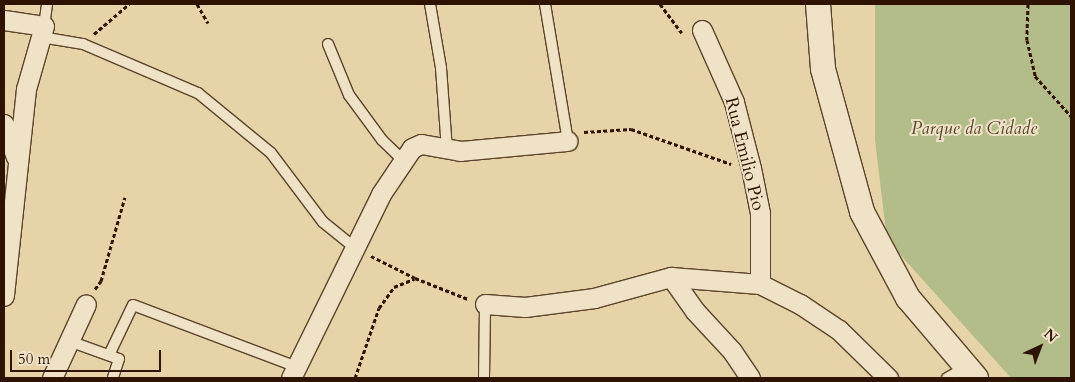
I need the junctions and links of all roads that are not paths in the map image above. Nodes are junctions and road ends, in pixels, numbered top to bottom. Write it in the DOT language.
graph roads {
  1 [pos="47,4"];
  2 [pos="430,4"];
  3 [pos="544,4"];
  4 [pos="818,4"];
  5 [pos="4,20"];
  6 [pos="702,30"];
  7 [pos="43,31"];
  8 [pos="328,44"];
  9 [pos="4,124"];
  10 [pos="567,138"];
  11 [pos="448,150"];
  12 [pos="403,160"];
  13 [pos="19,166"];
  14 [pos="354,247"];
  15 [pos="671,277"];
  16 [pos="760,284"];
  17 [pos="4,296"];
  18 [pos="86,304"];
  19 [pos="485,304"];
  20 [pos="69,341"];
  21 [pos="109,355"];
  22 [pos="294,373"];
  23 [pos="963,375"];
  24 [pos="52,378"];
  25 [pos="113,378"];
  26 [pos="484,378"];
  27 [pos="750,378"];
  28 [pos="888,378"];
  1 -- 7 [label="lane"];
  2 -- 11 [label="lane"];
  3 -- 10 [label="lane"];
  4 -- 23 [label="street"];
  5 -- 7 [label="street"];
  6 -- 16 [label="street, Rua Emilio Pio"];
  7 -- 13 [label="street"];
  7 -- 14 [label="lane"];
  8 -- 12 [label="lane"];
  9 -- 13 [label="street"];
  10 -- 11 [label="street"];
  11 -- 12 [label="street"];
  12 -- 14 [label="street"];
  13 -- 17 [label="street"];
  14 -- 22 [label="street"];
  15 -- 16 [label="street"];
  15 -- 19 [label="street"];
  15 -- 27 [label="street"];
  16 -- 28 [label="street"];
  18 -- 20 [label="street"];
  19 -- 26 [label="lane"];
  20 -- 21 [label="lane"];
  20 -- 24 [label="street"];
  21 -- 22 [label="lane"];
  21 -- 25 [label="lane"];
}
